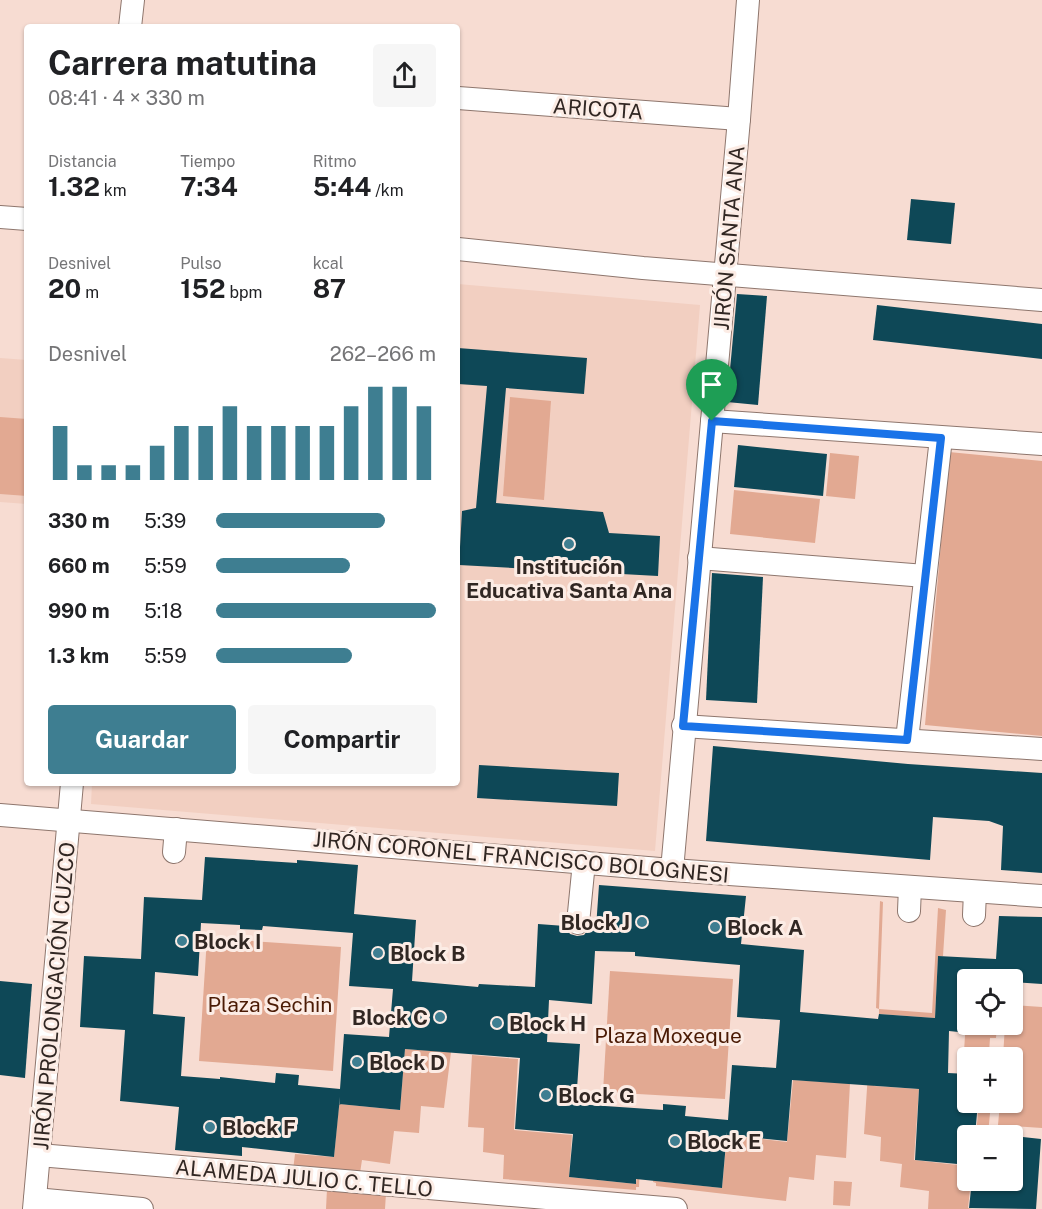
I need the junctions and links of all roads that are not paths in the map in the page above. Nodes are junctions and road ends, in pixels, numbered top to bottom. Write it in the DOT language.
graph roads {
  1 [pos="133,0"];
  2 [pos="748,0"];
  3 [pos="130,24"];
  4 [pos="460,98"];
  5 [pos="739,119"];
  6 [pos="0,217"];
  7 [pos="24,219"];
  8 [pos="460,249"];
  9 [pos="725,274"];
  10 [pos="1042,300"];
  11 [pos="712,421"];
  12 [pos="941,438"];
  13 [pos="1042,444"];
  14 [pos="699,558"];
  15 [pos="925,576"];
  16 [pos="683,726"];
  17 [pos="907,740"];
  18 [pos="1042,749"];
  19 [pos="72,786"];
  20 [pos="0,815"];
  21 [pos="70,820"];
  22 [pos="176,829"];
  23 [pos="174,852"];
  24 [pos="584,862"];
  25 [pos="672,870"];
  26 [pos="910,887"];
  27 [pos="975,892"];
  28 [pos="1042,896"];
  29 [pos="909,911"];
  30 [pos="974,915"];
  31 [pos="579,923"];
  32 [pos="39,1155"];
  33 [pos="35,1204"];
  34 [pos="648,1208"];
  35 [pos="142,1209"];
  36 [pos="676,1209"];
  1 -- 3 [label="street"];
  2 -- 5 [label="street, JIRÓN SANTA ANA"];
  4 -- 5 [label="street, ARICOTA"];
  5 -- 9 [label="street, JIRÓN SANTA ANA"];
  6 -- 7 [label="street"];
  8 -- 9 [label="street"];
  9 -- 10 [label="street"];
  9 -- 11 [label="street, JIRÓN SANTA ANA"];
  11 -- 12 [label="street"];
  11 -- 14 [label="street, JIRÓN SANTA ANA"];
  12 -- 13 [label="street"];
  12 -- 15 [label="street"];
  14 -- 15 [label="street"];
  14 -- 16 [label="street, JIRÓN SANTA ANA"];
  15 -- 17 [label="street"];
  16 -- 17 [label="street"];
  16 -- 25 [label="street, JIRÓN SANTA ANA"];
  17 -- 18 [label="street"];
  19 -- 21 [label="street, JIRÓN PROLONGACIÓN CUZCO"];
  20 -- 21 [label="street, JIRÓN CORONEL FRANCISCO BOLOGNESI"];
  21 -- 22 [label="street, JIRÓN CORONEL FRANCISCO BOLOGNESI"];
  21 -- 32 [label="street, JIRÓN PROLONGACIÓN CUZCO"];
  22 -- 23 [label="street"];
  22 -- 24 [label="street, JIRÓN CORONEL FRANCISCO BOLOGNESI"];
  24 -- 25 [label="street, JIRÓN CORONEL FRANCISCO BOLOGNESI"];
  24 -- 31 [label="street"];
  25 -- 26 [label="street, JIRÓN CORONEL FRANCISCO BOLOGNESI"];
  26 -- 27 [label="street, JIRÓN CORONEL FRANCISCO BOLOGNESI"];
  26 -- 29 [label="street"];
  27 -- 28 [label="street, JIRÓN CORONEL FRANCISCO BOLOGNESI"];
  27 -- 30 [label="street"];
  32 -- 33 [label="street, JIRÓN PROLONGACIÓN CUZCO"];
  32 -- 34 [label="street, ALAMEDA JULIO C. TELLO"];
  33 -- 35 [label="street"];
  34 -- 36 [label="street, ALAMEDA JULIO C. TELLO"];
}
